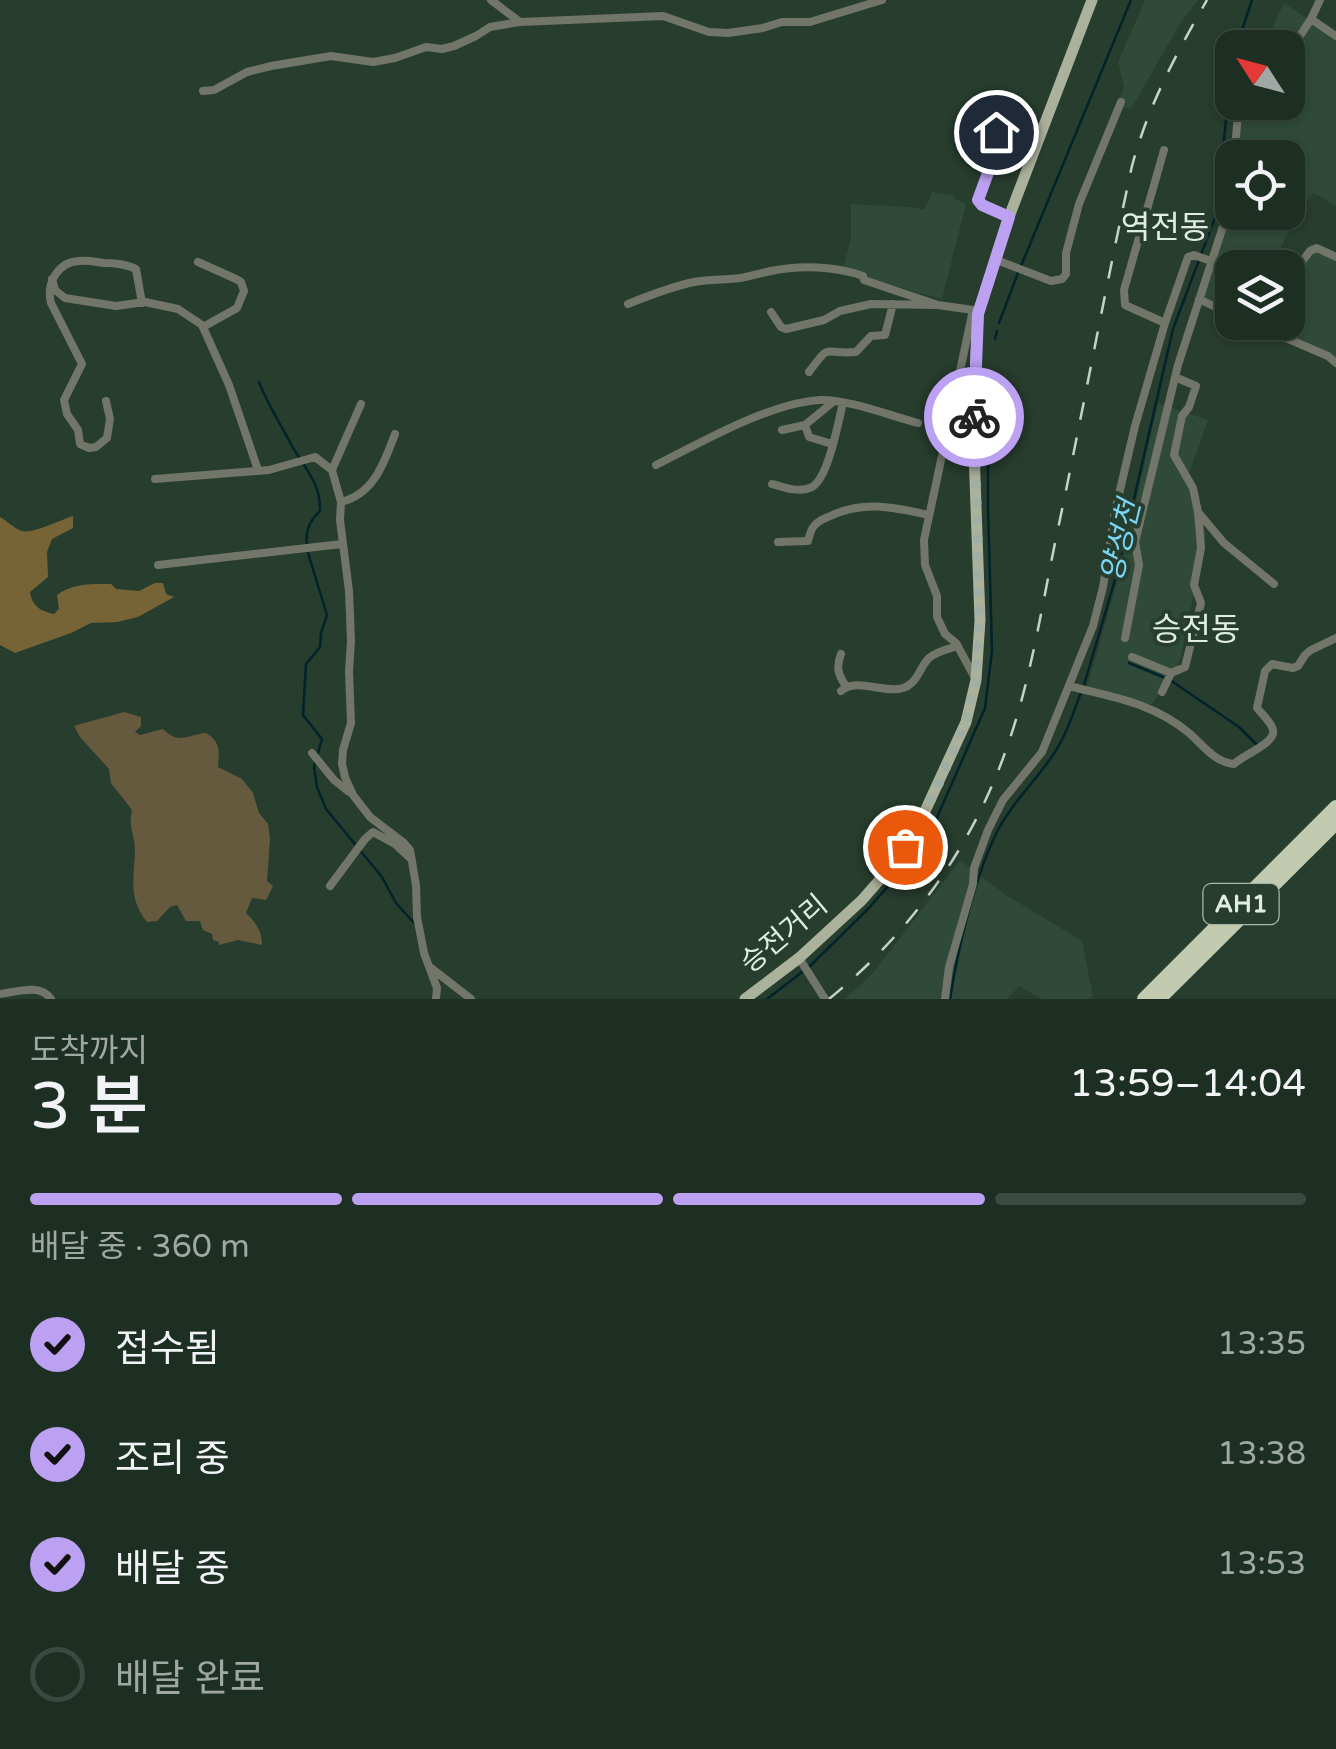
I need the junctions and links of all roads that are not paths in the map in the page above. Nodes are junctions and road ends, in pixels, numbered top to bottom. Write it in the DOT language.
graph roads {
  1 [pos="491,0"];
  2 [pos="882,0"];
  3 [pos="1092,0"];
  4 [pos="1320,0"];
  5 [pos="1311,19"];
  6 [pos="520,22"];
  7 [pos="1304,30"];
  8 [pos="1336,36"];
  9 [pos="203,91"];
  10 [pos="1121,102"];
  11 [pos="996,132"];
  12 [pos="1164,150"];
  13 [pos="1009,217"];
  14 [pos="1221,230"];
  15 [pos="1336,257"];
  16 [pos="1305,258"];
  17 [pos="994,259"];
  18 [pos="1209,260"];
  19 [pos="198,262"];
  20 [pos="52,280"];
  21 [pos="1199,299"];
  22 [pos="142,303"];
  23 [pos="628,304"];
  24 [pos="893,304"];
  25 [pos="938,304"];
  26 [pos="1215,307"];
  27 [pos="771,312"];
  28 [pos="976,312"];
  29 [pos="1165,322"];
  30 [pos="203,327"];
  31 [pos="1291,340"];
  32 [pos="1336,364"];
  33 [pos="809,372"];
  34 [pos="1175,377"];
  35 [pos="106,401"];
  36 [pos="839,402"];
  37 [pos="361,404"];
  38 [pos="952,414"];
  39 [pos="918,422"];
  40 [pos="974,422"];
  41 [pos="805,425"];
  42 [pos="782,430"];
  43 [pos="395,434"];
  44 [pos="832,444"];
  45 [pos="1159,444"];
  46 [pos="1174,448"];
  47 [pos="656,465"];
  48 [pos="258,470"];
  49 [pos="332,470"];
  50 [pos="155,479"];
  51 [pos="772,484"];
  52 [pos="340,502"];
  53 [pos="1198,512"];
  54 [pos="930,515"];
  55 [pos="778,542"];
  56 [pos="342,544"];
  57 [pos="158,564"];
  58 [pos="1274,584"];
  59 [pos="1125,638"];
  60 [pos="1336,638"];
  61 [pos="958,646"];
  62 [pos="841,654"];
  63 [pos="1132,657"];
  64 [pos="976,680"];
  65 [pos="1069,686"];
  66 [pos="316,756"];
  67 [pos="353,795"];
  68 [pos="1336,808"];
  69 [pos="1336,823"];
  70 [pos="412,860"];
  71 [pos="330,886"];
  72 [pos="803,965"];
  73 [pos="431,968"];
  74 [pos="0,994"];
  75 [pos="822,995"];
  76 [pos="51,999"];
  77 [pos="436,999"];
  78 [pos="471,999"];
  79 [pos="744,999"];
  80 [pos="945,999"];
  81 [pos="1144,999"];
  82 [pos="1159,999"];
  1 -- 6 [label="street"];
  2 -- 6 [label="street"];
  3 -- 13 [label="main road, 승전거리"];
  4 -- 5 [label="street"];
  5 -- 7 [label="street"];
  5 -- 8 [label="street"];
  6 -- 9 [label="street"];
  10 -- 17 [label="street"];
  11 -- 13 [label="street"];
  12 -- 29 [label="street"];
  13 -- 17 [label="main road, 승전거리"];
  14 -- 18 [label="street"];
  15 -- 16 [label="street"];
  17 -- 28 [label="main road, 승전거리"];
  18 -- 21 [label="street"];
  18 -- 29 [label="street"];
  19 -- 30 [label="street"];
  20 -- 22 [label="street"];
  20 -- 22 [label="street"];
  20 -- 35 [label="street"];
  21 -- 26 [label="street"];
  21 -- 34 [label="street"];
  22 -- 30 [label="street"];
  23 -- 25 [label="street"];
  24 -- 25 [label="street"];
  24 -- 27 [label="street"];
  24 -- 33 [label="street"];
  25 -- 28 [label="street"];
  28 -- 38 [label="street"];
  28 -- 40 [label="main road, 승전거리"];
  29 -- 65 [label="street"];
  30 -- 48 [label="street"];
  31 -- 32 [label="street"];
  34 -- 45 [label="street"];
  34 -- 46 [label="street"];
  36 -- 39 [label="street"];
  36 -- 41 [label="street"];
  36 -- 44 [label="street"];
  36 -- 47 [label="street"];
  37 -- 49 [label="street"];
  38 -- 40 [label="street"];
  38 -- 54 [label="street"];
  40 -- 64 [label="main road, 승전거리"];
  41 -- 42 [label="street"];
  41 -- 44 [label="street"];
  43 -- 52 [label="street"];
  44 -- 51 [label="street"];
  45 -- 46 [label="street"];
  45 -- 59 [label="street"];
  46 -- 53 [label="street"];
  48 -- 49 [label="street"];
  48 -- 50 [label="street"];
  49 -- 52 [label="street"];
  52 -- 56 [label="street"];
  53 -- 58 [label="street"];
  53 -- 63 [label="street"];
  54 -- 55 [label="street"];
  54 -- 61 [label="street"];
  56 -- 57 [label="street"];
  56 -- 67 [label="street"];
  60 -- 65 [label="street"];
  61 -- 62 [label="street"];
  61 -- 64 [label="street"];
  64 -- 72 [label="main road, 승전거리"];
  65 -- 80 [label="street"];
  66 -- 67 [label="street"];
  67 -- 70 [label="street"];
  68 -- 81 [label="highway, AH1"];
  69 -- 82 [label="highway, AH1"];
  70 -- 71 [label="street"];
  70 -- 73 [label="street"];
  72 -- 75 [label="street"];
  72 -- 79 [label="main road, 승전거리"];
  73 -- 77 [label="street"];
  73 -- 78 [label="street"];
  74 -- 76 [label="street"];
}
